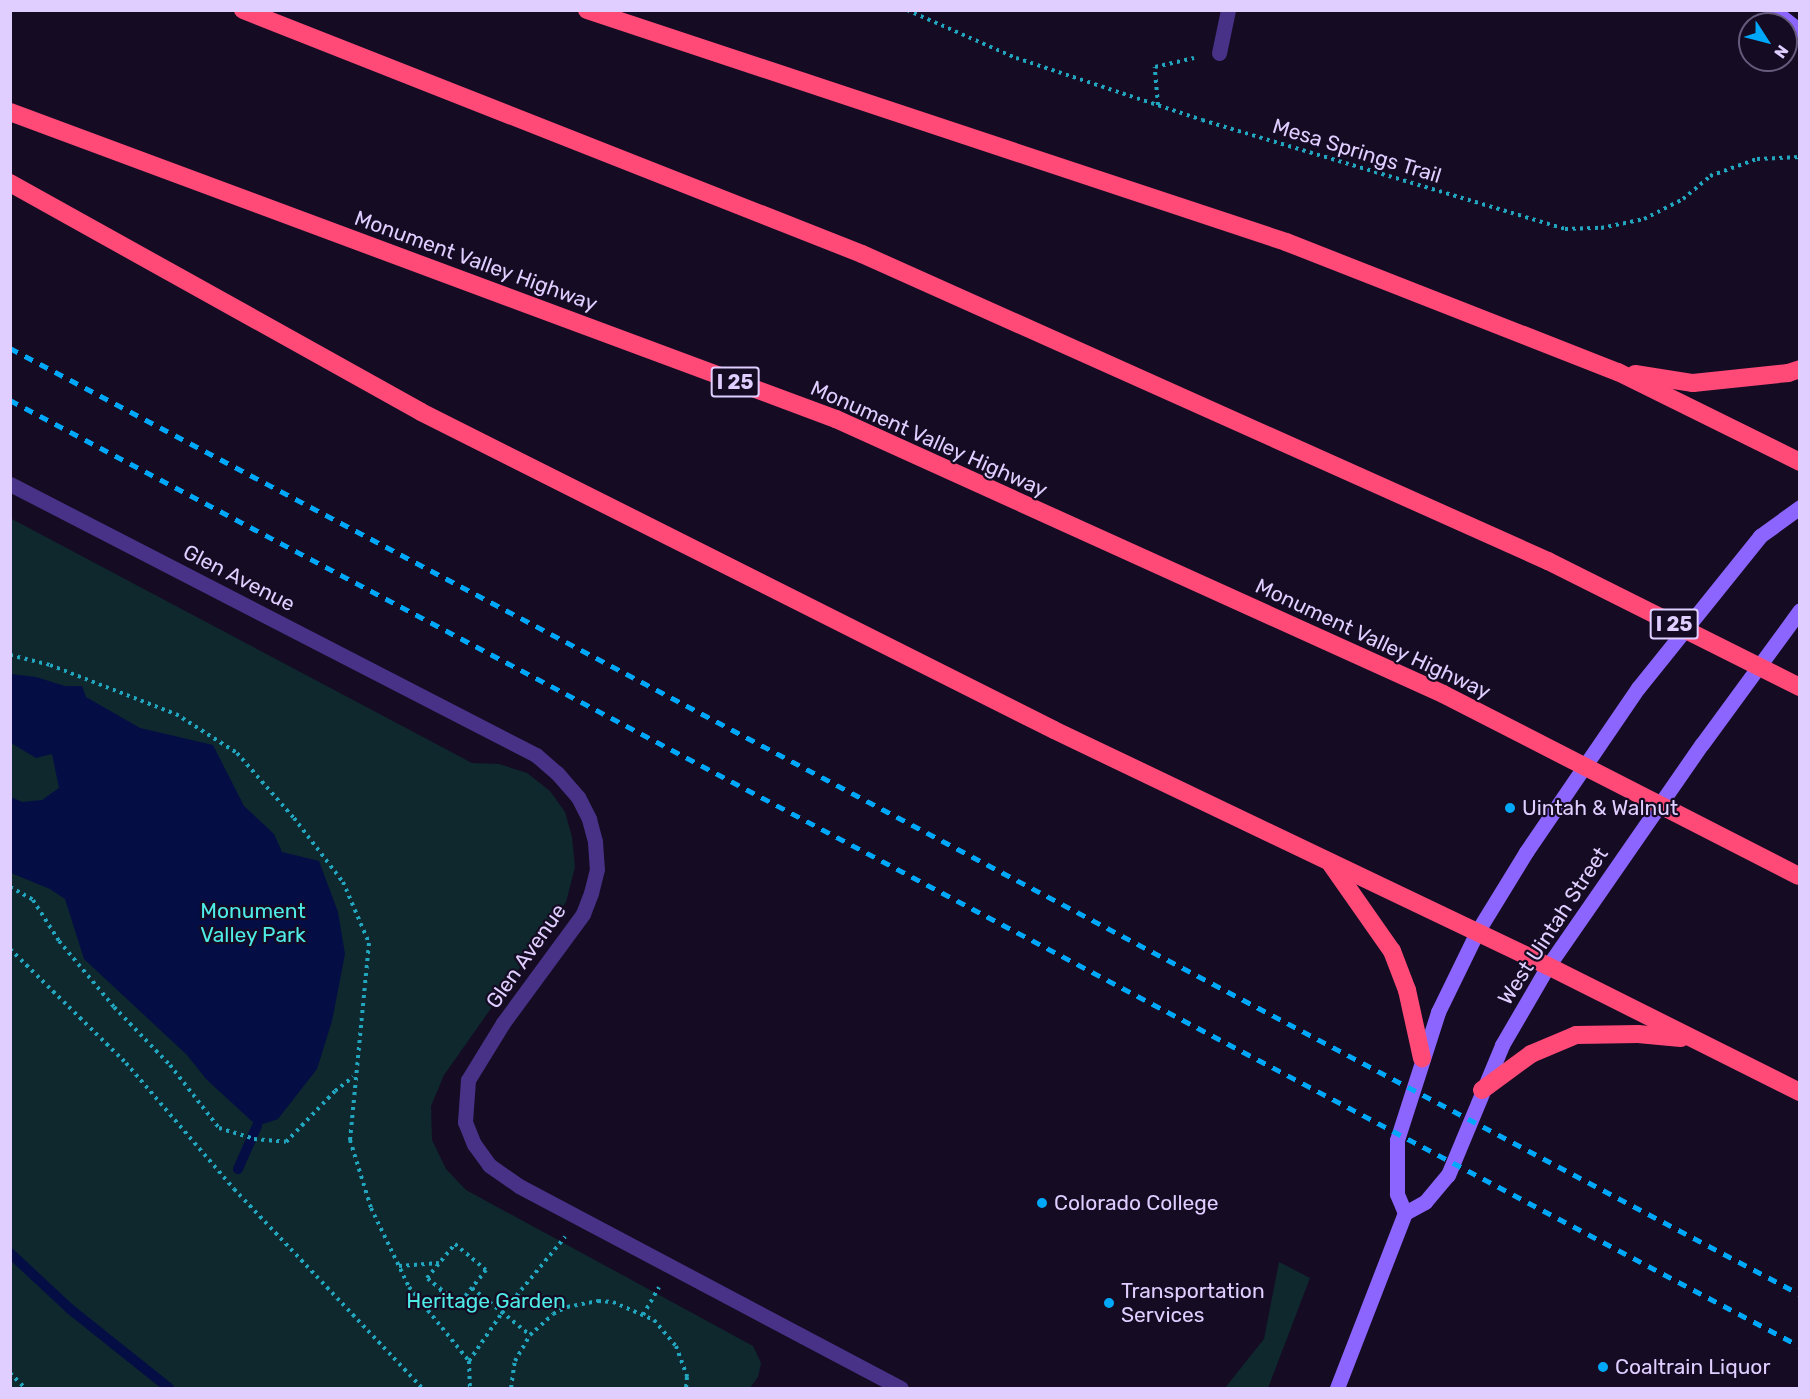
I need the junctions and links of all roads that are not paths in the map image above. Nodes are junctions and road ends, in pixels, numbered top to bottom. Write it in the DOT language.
graph roads {
  1 [pos="243,10"];
  2 [pos="587,10"];
  3 [pos="1228,10"];
  4 [pos="1773,10"];
  5 [pos="1800,31"];
  6 [pos="1218,53"];
  7 [pos="10,112"];
  8 [pos="10,183"];
  9 [pos="1800,369"];
  10 [pos="1618,372"];
  11 [pos="1800,462"];
  12 [pos="10,484"];
  13 [pos="1800,507"];
  14 [pos="1800,610"];
  15 [pos="1800,687"];
  16 [pos="1330,862"];
  17 [pos="1799,877"];
  18 [pos="1477,932"];
  19 [pos="1548,966"];
  20 [pos="1693,1040"];
  21 [pos="1422,1058"];
  22 [pos="1482,1090"];
  23 [pos="1800,1092"];
  24 [pos="1405,1213"];
  25 [pos="901,1389"];
  26 [pos="1337,1389"];
  1 -- 15 [label="highway, I 25, bridge"];
  2 -- 10 [label="highway"];
  3 -- 6 [label="street"];
  4 -- 5 [label="main road"];
  7 -- 17 [label="highway, Monument Valley Highway / I 25, bridge"];
  8 -- 16 [label="highway"];
  9 -- 10 [label="highway"];
  10 -- 11 [label="highway"];
  12 -- 25 [label="street, Glen Avenue"];
  13 -- 18 [label="main road"];
  14 -- 19 [label="main road, West Uintah Street"];
  16 -- 18 [label="highway"];
  16 -- 21 [label="highway"];
  18 -- 19 [label="highway"];
  18 -- 21 [label="main road"];
  19 -- 20 [label="highway"];
  19 -- 22 [label="main road, West Uintah Street"];
  20 -- 22 [label="highway"];
  20 -- 23 [label="highway"];
  21 -- 24 [label="main road"];
  22 -- 24 [label="main road, West Uintah Street"];
  24 -- 26 [label="main road"];
}
